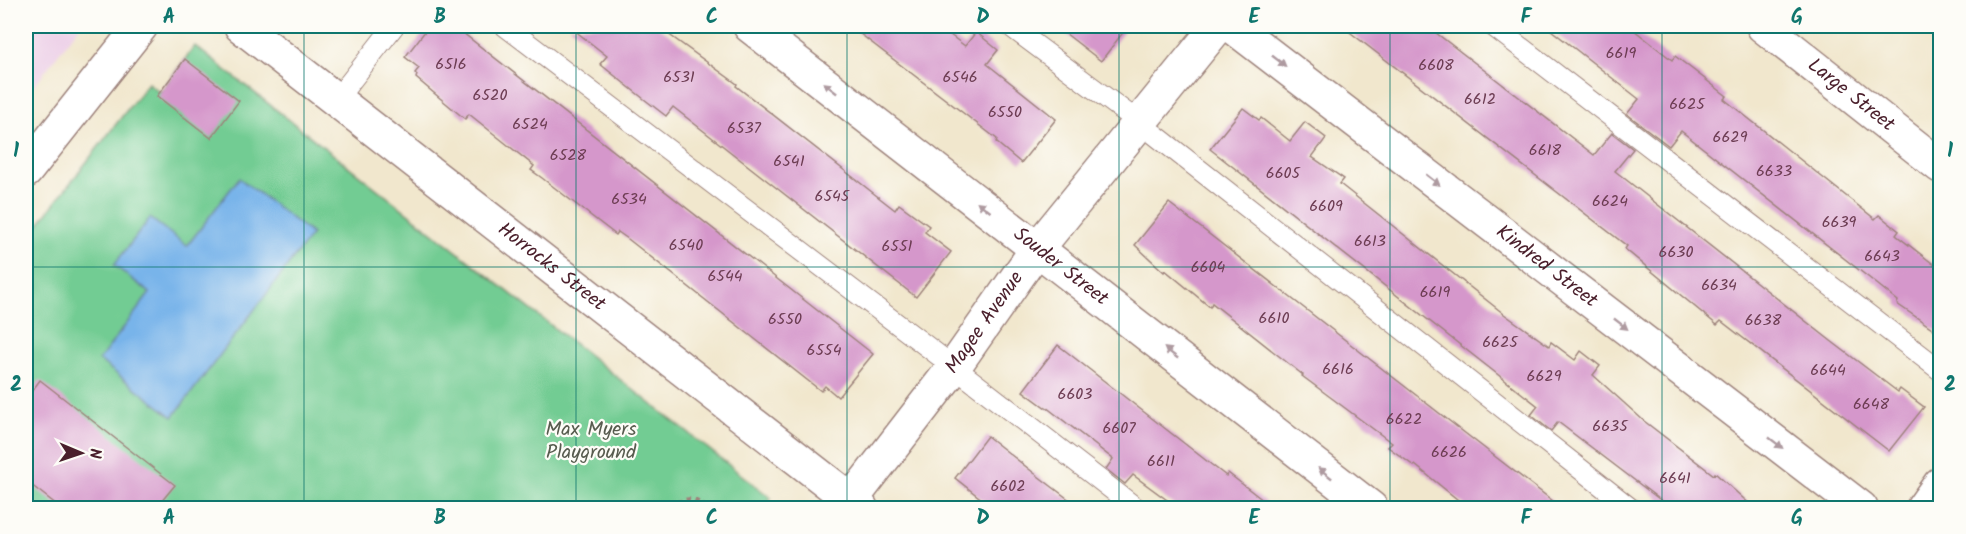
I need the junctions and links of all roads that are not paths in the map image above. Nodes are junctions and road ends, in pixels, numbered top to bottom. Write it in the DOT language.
graph roads {
  1 [pos="141,26"];
  2 [pos="241,26"];
  3 [pos="394,26"];
  4 [pos="505,26"];
  5 [pos="750,26"];
  6 [pos="1010,26"];
  7 [pos="1218,26"];
  8 [pos="1232,26"];
  9 [pos="1494,26"];
  10 [pos="1763,26"];
  11 [pos="336,100"];
  12 [pos="1140,123"];
  13 [pos="1941,166"];
  14 [pos="26,171"];
  15 [pos="1037,249"];
  16 [pos="954,367"];
  17 [pos="1941,370"];
  18 [pos="1941,484"];
  19 [pos="852,506"];
  20 [pos="1136,508"];
  21 [pos="1371,508"];
  22 [pos="1630,508"];
  23 [pos="1861,508"];
  24 [pos="1923,508"];
  1 -- 14 [label="street"];
  2 -- 11 [label="street, Horrocks Street"];
  3 -- 11 [label="lane"];
  4 -- 16 [label="lane"];
  15 -- 5 [label="street, Souder Street, one-way"];
  6 -- 12 [label="lane"];
  7 -- 12 [label="street, Magee Avenue"];
  8 -- 23 [label="street, Kindred Street, one-way"];
  9 -- 17 [label="lane"];
  10 -- 13 [label="street, Large Street"];
  11 -- 19 [label="street, Horrocks Street"];
  12 -- 15 [label="street, Magee Avenue"];
  12 -- 22 [label="lane"];
  15 -- 16 [label="street, Magee Avenue"];
  21 -- 15 [label="street, Souder Street, one-way"];
  16 -- 19 [label="street, Magee Avenue"];
  16 -- 20 [label="lane"];
  18 -- 24 [label="street"];
}
